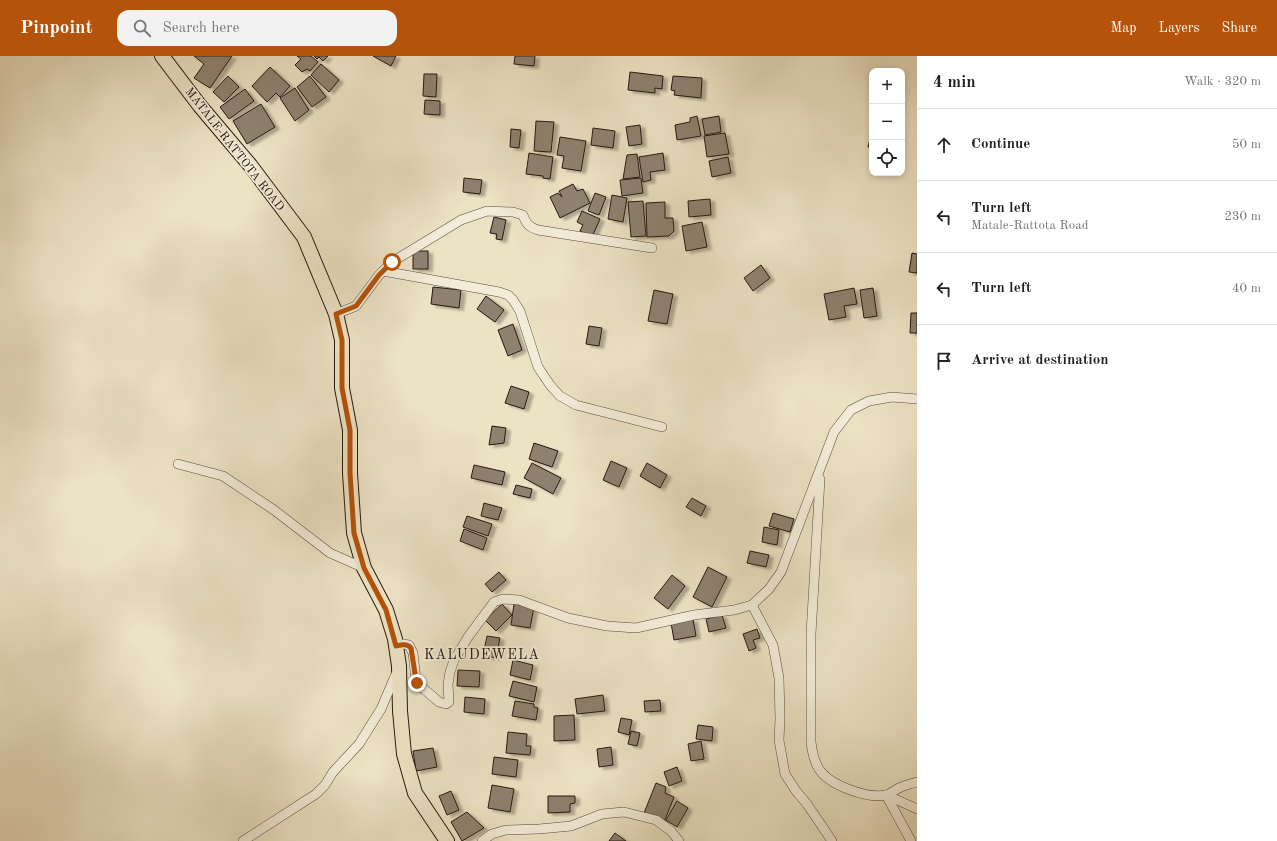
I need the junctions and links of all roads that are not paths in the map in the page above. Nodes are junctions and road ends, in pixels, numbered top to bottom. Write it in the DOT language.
graph roads {
  1 [pos="162,56"];
  2 [pos="652,248"];
  3 [pos="383,271"];
  4 [pos="336,314"];
  5 [pos="917,399"];
  6 [pos="662,427"];
  7 [pos="178,464"];
  8 [pos="820,471"];
  9 [pos="364,568"];
  10 [pos="752,605"];
  11 [pos="396,646"];
  12 [pos="399,666"];
  13 [pos="917,782"];
  14 [pos="886,795"];
  15 [pos="917,809"];
  16 [pos="243,841"];
  17 [pos="447,841"];
  18 [pos="482,841"];
  19 [pos="679,841"];
  20 [pos="832,841"];
  21 [pos="911,841"];
  1 -- 4 [label="main road, MATALE-RATTOTA ROAD"];
  2 -- 3 [label="street"];
  3 -- 4 [label="street"];
  3 -- 6 [label="street"];
  4 -- 9 [label="main road, MATALE-RATTOTA ROAD"];
  5 -- 8 [label="street"];
  7 -- 9 [label="street"];
  8 -- 10 [label="street"];
  8 -- 14 [label="street"];
  9 -- 11 [label="main road, MATALE-RATTOTA ROAD"];
  10 -- 11 [label="street"];
  10 -- 20 [label="street"];
  11 -- 12 [label="main road, MATALE-RATTOTA ROAD"];
  12 -- 16 [label="street"];
  12 -- 17 [label="main road, MATALE-RATTOTA ROAD"];
  13 -- 14 [label="street"];
  14 -- 15 [label="street"];
  14 -- 21 [label="street"];
  18 -- 19 [label="street"];
}
